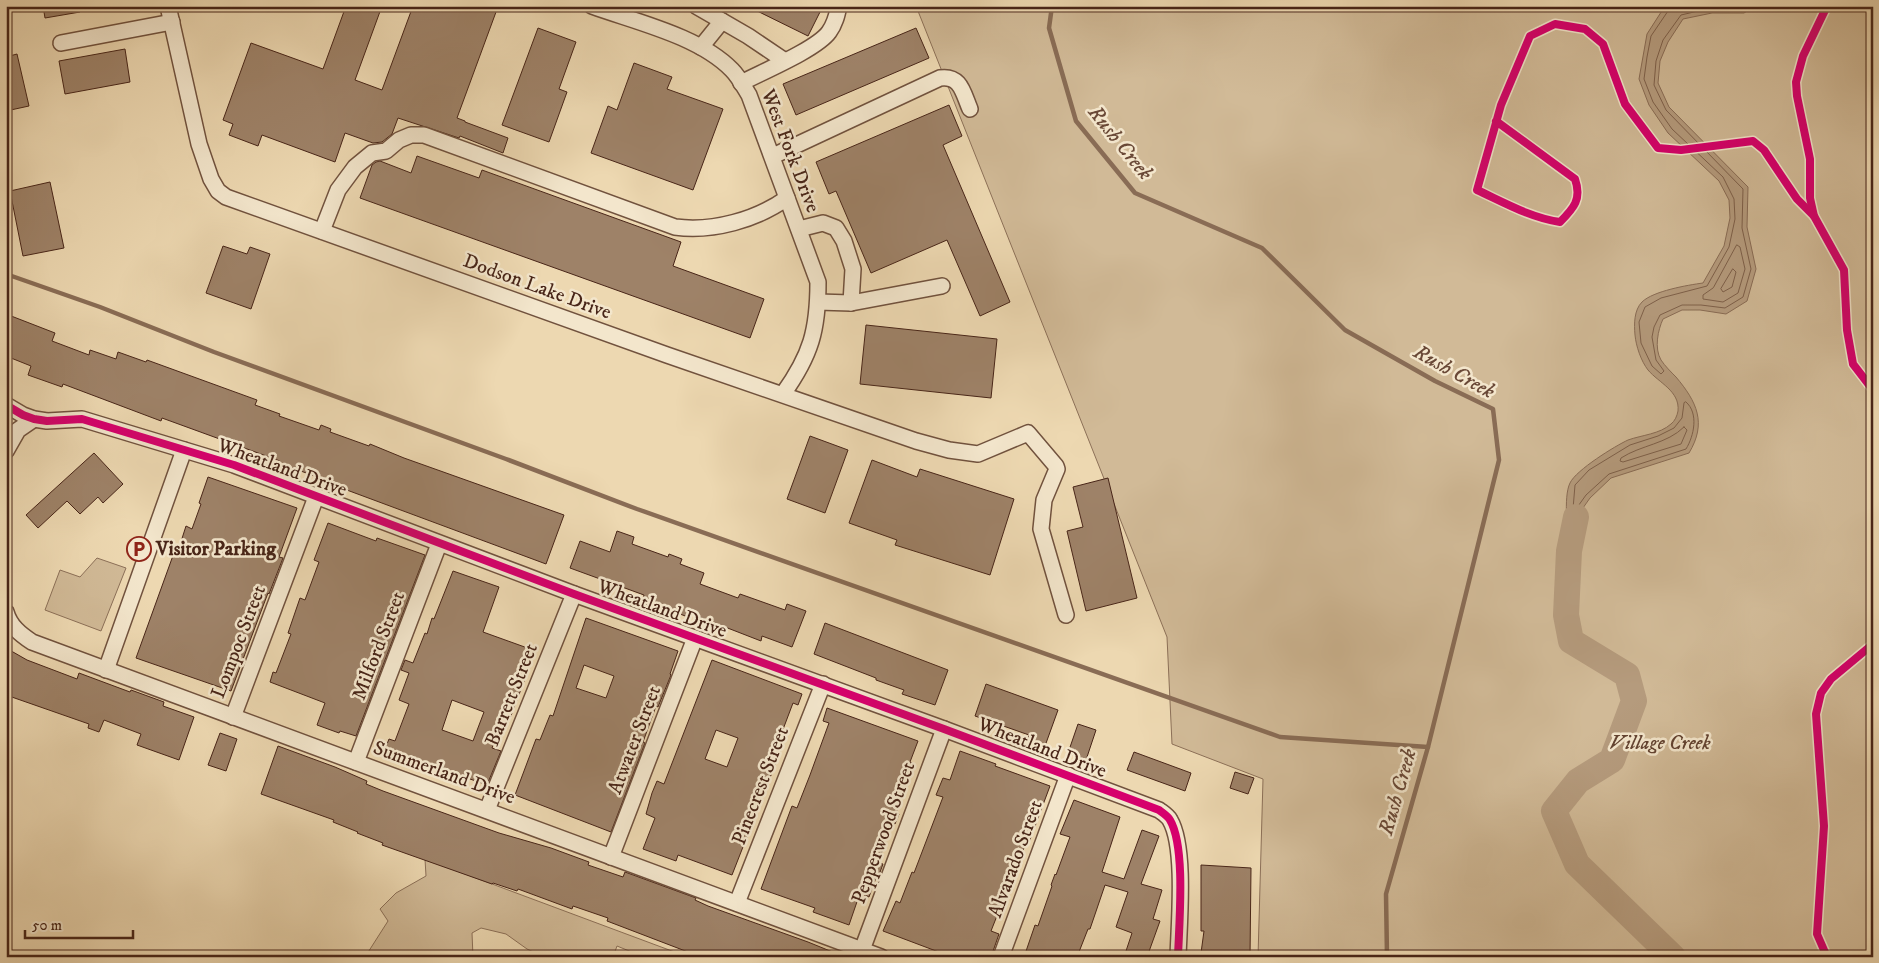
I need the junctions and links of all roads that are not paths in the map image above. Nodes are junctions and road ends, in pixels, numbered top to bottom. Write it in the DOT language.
graph roads {
  1 [pos="168,6"];
  2 [pos="592,6"];
  3 [pos="696,6"];
  4 [pos="839,6"];
  5 [pos="618,11"];
  6 [pos="722,21"];
  7 [pos="172,22"];
  8 [pos="61,43"];
  9 [pos="701,46"];
  10 [pos="785,61"];
  11 [pos="741,83"];
  12 [pos="970,109"];
  13 [pos="773,156"];
  14 [pos="788,198"];
  15 [pos="799,229"];
  16 [pos="322,232"];
  17 [pos="942,286"];
  18 [pos="818,302"];
  19 [pos="852,302"];
  20 [pos="783,394"];
  21 [pos="6,405"];
  22 [pos="34,419"];
  23 [pos="184,450"];
  24 [pos="6,451"];
  25 [pos="316,497"];
  26 [pos="439,544"];
  27 [pos="574,594"];
  28 [pos="6,612"];
  29 [pos="1066,615"];
  30 [pos="695,638"];
  31 [pos="106,670"];
  32 [pos="823,684"];
  33 [pos="233,717"];
  34 [pos="944,729"];
  35 [pos="356,762"];
  36 [pos="1068,775"];
  37 [pos="487,810"];
  38 [pos="611,857"];
  39 [pos="737,903"];
  40 [pos="862,950"];
  41 [pos="881,957"];
  42 [pos="1001,957"];
  43 [pos="1178,957"];
  1 -- 7 [label="street, Dodson Lake Drive"];
  2 -- 5 [label="street, West Fork Drive"];
  3 -- 6 [label="street"];
  4 -- 10 [label="street"];
  5 -- 9 [label="street, West Fork Drive"];
  6 -- 9 [label="street"];
  6 -- 10 [label="street"];
  7 -- 8 [label="street"];
  7 -- 16 [label="street, Dodson Lake Drive"];
  9 -- 11 [label="street, West Fork Drive"];
  10 -- 11 [label="street"];
  11 -- 13 [label="street, West Fork Drive"];
  12 -- 13 [label="street"];
  13 -- 14 [label="street, West Fork Drive"];
  14 -- 15 [label="street, West Fork Drive"];
  14 -- 16 [label="street"];
  15 -- 18 [label="street, West Fork Drive"];
  15 -- 19 [label="street"];
  16 -- 20 [label="street, Dodson Lake Drive"];
  17 -- 19 [label="street"];
  18 -- 19 [label="street"];
  18 -- 20 [label="street, West Fork Drive"];
  20 -- 29 [label="street, Dodson Lake Drive"];
  21 -- 22 [label="street, Wheatland Drive"];
  22 -- 23 [label="street, Wheatland Drive"];
  22 -- 24 [label="street"];
  23 -- 25 [label="street, Wheatland Drive"];
  23 -- 31 [label="street"];
  25 -- 26 [label="street, Wheatland Drive"];
  25 -- 33 [label="street, Lompoc Street"];
  26 -- 27 [label="street, Wheatland Drive"];
  26 -- 35 [label="street, Milford Street"];
  27 -- 30 [label="street, Wheatland Drive"];
  27 -- 37 [label="street, Barrett Street"];
  28 -- 31 [label="street, Summerland Drive"];
  30 -- 32 [label="street, Wheatland Drive"];
  30 -- 38 [label="street, Atwater Street"];
  31 -- 33 [label="street, Summerland Drive"];
  32 -- 34 [label="street, Wheatland Drive"];
  32 -- 39 [label="street, Pinecrest Street"];
  33 -- 35 [label="street, Summerland Drive"];
  34 -- 36 [label="street, Wheatland Drive"];
  34 -- 40 [label="street, Pepperwood Street"];
  35 -- 37 [label="street, Summerland Drive"];
  36 -- 42 [label="street, Alvarado Street"];
  36 -- 43 [label="street, Wheatland Drive"];
  37 -- 38 [label="street, Summerland Drive"];
  38 -- 39 [label="street, Summerland Drive"];
  39 -- 40 [label="street, Summerland Drive"];
  40 -- 41 [label="street, Summerland Drive"];
}
